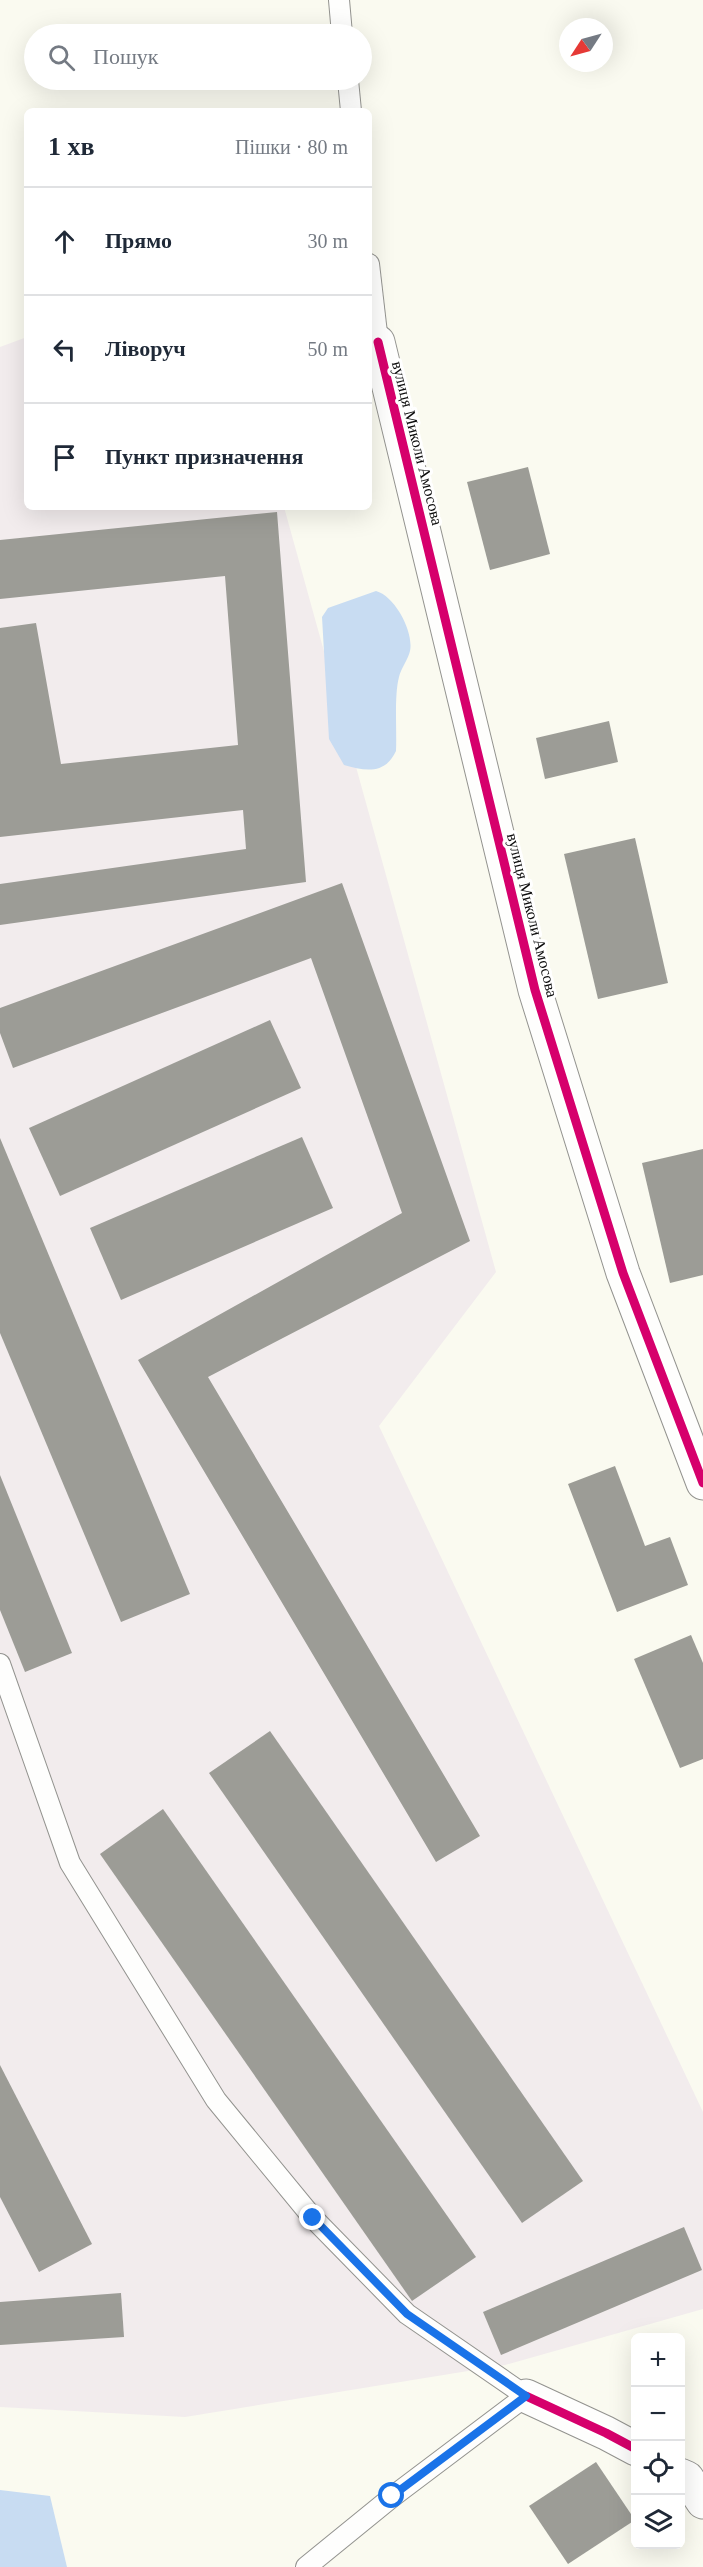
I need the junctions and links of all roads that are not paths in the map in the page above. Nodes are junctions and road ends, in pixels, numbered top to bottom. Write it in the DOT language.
graph roads {
  1 [pos="339,0"];
  2 [pos="341,24"];
  3 [pos="349,90"];
  4 [pos="351,108"];
  5 [pos="372,290"];
  6 [pos="378,342"];
  7 [pos="703,1483"];
  8 [pos="0,1664"];
  9 [pos="526,2396"];
  10 [pos="631,2446"];
  11 [pos="306,2567"];
  1 -- 2 [label="lane"];
  3 -- 4 [label="lane"];
  5 -- 6 [label="lane, вулиця Миколи Амосова"];
  6 -- 7 [label="street, вулиця Миколи Амосова"];
  8 -- 9 [label="lane"];
  9 -- 10 [label="street"];
  9 -- 11 [label="lane"];
}
